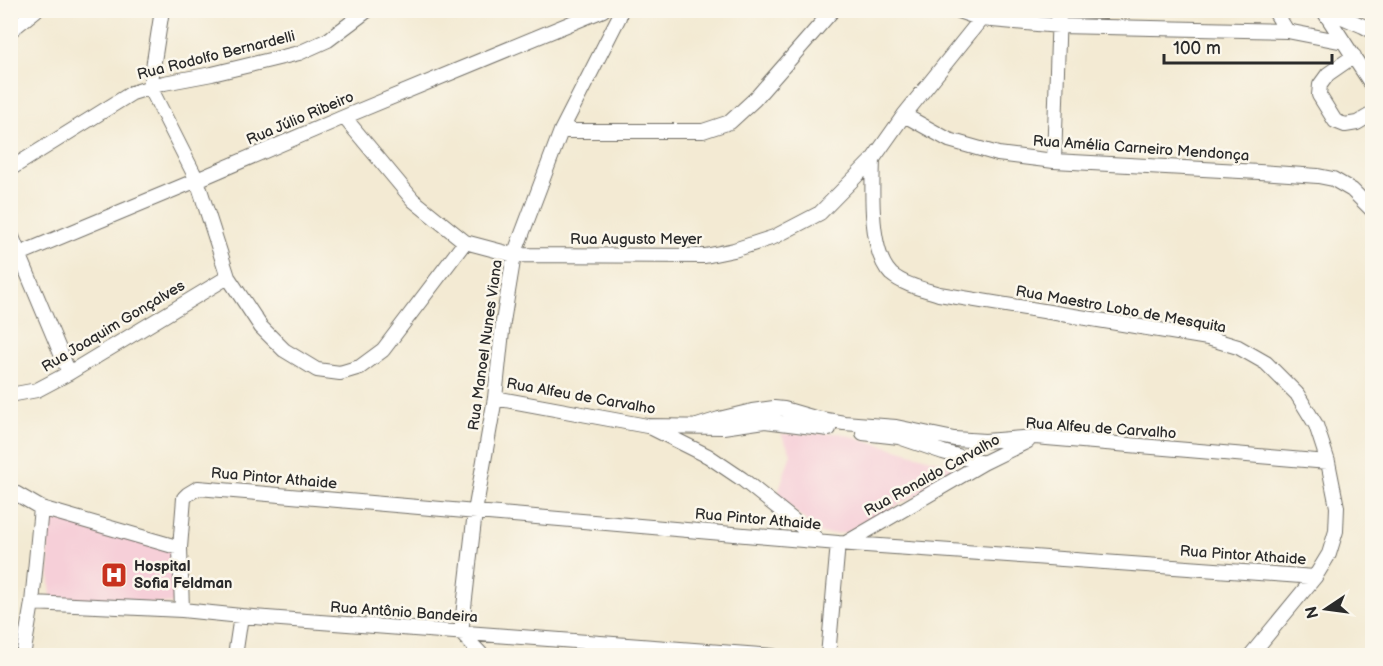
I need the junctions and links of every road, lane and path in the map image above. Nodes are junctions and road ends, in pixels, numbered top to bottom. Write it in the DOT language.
graph roads {
  1 [pos="36,10"];
  2 [pos="162,10"];
  3 [pos="368,10"];
  4 [pos="603,10"];
  5 [pos="620,10"];
  6 [pos="833,10"];
  7 [pos="955,10"];
  8 [pos="1059,10"];
  9 [pos="1274,10"];
  10 [pos="1324,10"];
  11 [pos="981,19"];
  12 [pos="1059,27"];
  13 [pos="1368,28"];
  14 [pos="10,31"];
  15 [pos="1287,31"];
  16 [pos="1344,42"];
  17 [pos="1353,56"];
  18 [pos="1372,85"];
  19 [pos="150,87"];
  20 [pos="1372,114"];
  21 [pos="904,115"];
  22 [pos="344,117"];
  23 [pos="561,130"];
  24 [pos="873,159"];
  25 [pos="1054,161"];
  26 [pos="10,169"];
  27 [pos="198,180"];
  28 [pos="1372,210"];
  29 [pos="10,232"];
  30 [pos="465,242"];
  31 [pos="514,255"];
  32 [pos="15,256"];
  33 [pos="228,277"];
  34 [pos="69,373"];
  35 [pos="10,395"];
  36 [pos="495,398"];
  37 [pos="647,426"];
  38 [pos="697,426"];
  39 [pos="1035,437"];
  40 [pos="1328,462"];
  41 [pos="983,463"];
  42 [pos="10,490"];
  43 [pos="41,508"];
  44 [pos="475,512"];
  45 [pos="819,540"];
  46 [pos="842,543"];
  47 [pos="174,547"];
  48 [pos="1316,577"];
  49 [pos="32,603"];
  50 [pos="182,610"];
  51 [pos="242,616"];
  52 [pos="461,633"];
  53 [pos="651,646"];
  54 [pos="23,656"];
  55 [pos="235,656"];
  56 [pos="483,656"];
  57 [pos="662,656"];
  58 [pos="773,656"];
  59 [pos="828,656"];
  60 [pos="1251,656"];
  1 -- 14 [label="street"];
  2 -- 19 [label="street"];
  3 -- 19 [label="street, Rua Rodolfo Bernardelli"];
  4 -- 22 [label="street, Rua Júlio Ribeiro"];
  5 -- 23 [label="street, Rua Manoel Nunes Viana"];
  6 -- 23 [label="street"];
  7 -- 11 [label="street"];
  8 -- 12 [label="street"];
  9 -- 15 [label="street"];
  10 -- 13 [label="street"];
  10 -- 16 [label="street"];
  11 -- 12 [label="street"];
  11 -- 21 [label="street, Rua Augusto Meyer"];
  12 -- 15 [label="street"];
  12 -- 25 [label="street"];
  13 -- 16 [label="street"];
  15 -- 16 [label="street"];
  16 -- 17 [label="street"];
  17 -- 18 [label="street"];
  17 -- 20 [label="street"];
  19 -- 26 [label="street, Rua Rodolfo Bernardelli"];
  19 -- 27 [label="street"];
  21 -- 24 [label="street, Rua Augusto Meyer"];
  21 -- 25 [label="street, Rua Amélia Carneiro Mendonça"];
  22 -- 27 [label="street, Rua Júlio Ribeiro"];
  22 -- 30 [label="street"];
  23 -- 31 [label="street, Rua Manoel Nunes Viana"];
  24 -- 31 [label="street, Rua Augusto Meyer"];
  24 -- 40 [label="street, Rua Maestro Lobo de Mesquita"];
  25 -- 28 [label="street, Rua Amélia Carneiro Mendonça"];
  27 -- 32 [label="street, Rua Júlio Ribeiro"];
  27 -- 33 [label="street"];
  29 -- 32 [label="street"];
  30 -- 31 [label="street, Rua Augusto Meyer"];
  30 -- 33 [label="street"];
  31 -- 36 [label="street, Rua Manoel Nunes Viana"];
  32 -- 34 [label="street"];
  33 -- 34 [label="street, Rua Joaquim Gonçalves"];
  34 -- 35 [label="street, Rua Joaquim Gonçalves"];
  36 -- 37 [label="street, Rua Alfeu de Carvalho"];
  36 -- 44 [label="street, Rua Manoel Nunes Viana"];
  37 -- 38 [label="street, Rua Alfeu de Carvalho"];
  37 -- 45 [label="street"];
  38 -- 39 [label="street, Rua Alfeu de Carvalho"];
  38 -- 41 [label="street, Rua Alfeu de Carvalho"];
  39 -- 40 [label="street, Rua Alfeu de Carvalho"];
  39 -- 41 [label="street, Rua Ronaldo Carvalho"];
  40 -- 48 [label="street, Rua Maestro Lobo de Mesquita"];
  41 -- 46 [label="street, Rua Ronaldo Carvalho"];
  42 -- 43 [label="street"];
  43 -- 47 [label="street"];
  43 -- 49 [label="street"];
  44 -- 45 [label="street, Rua Pintor Athaide"];
  44 -- 47 [label="street, Rua Pintor Athaide"];
  44 -- 52 [label="street, Rua Manoel Nunes Viana"];
  45 -- 46 [label="street, Rua Pintor Athaide"];
  46 -- 48 [label="street, Rua Pintor Athaide"];
  46 -- 59 [label="street"];
  47 -- 50 [label="street"];
  48 -- 60 [label="street, Rua Maestro Lobo de Mesquita"];
  49 -- 50 [label="street, Rua Antônio Bandeira"];
  49 -- 54 [label="street"];
  50 -- 51 [label="street, Rua Antônio Bandeira"];
  51 -- 52 [label="street, Rua Antônio Bandeira"];
  51 -- 55 [label="street"];
  52 -- 53 [label="street, Rua Antônio Bandeira"];
  52 -- 56 [label="street"];
  53 -- 57 [label="street"];
  53 -- 58 [label="street, Rua Antônio Bandeira"];
}
